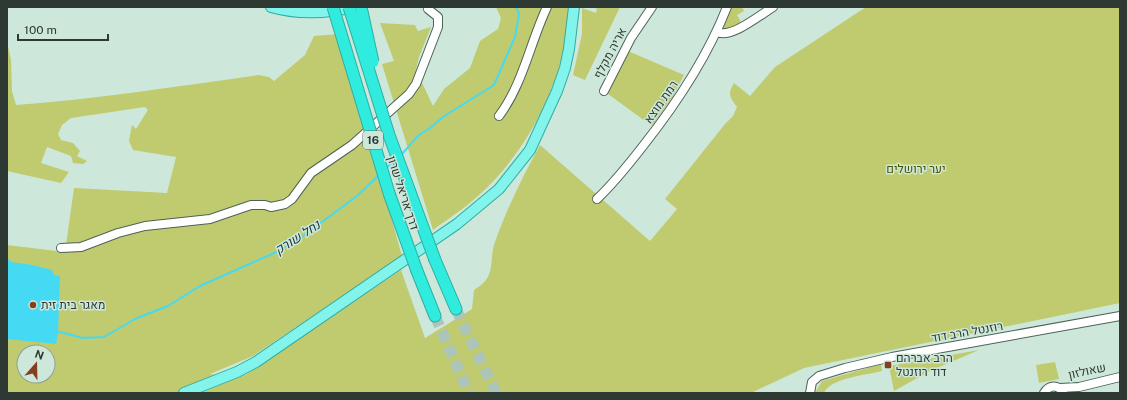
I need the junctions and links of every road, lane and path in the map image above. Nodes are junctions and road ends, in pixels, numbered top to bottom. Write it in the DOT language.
graph roads {
  1 [pos="271,7"];
  2 [pos="333,7"];
  3 [pos="349,7"];
  4 [pos="354,7"];
  5 [pos="361,7"];
  6 [pos="546,7"];
  7 [pos="652,7"];
  8 [pos="727,7"];
  9 [pos="773,7"];
  10 [pos="428,9"];
  11 [pos="574,9"];
  12 [pos="717,32"];
  13 [pos="604,91"];
  14 [pos="499,116"];
  15 [pos="389,135"];
  16 [pos="597,199"];
  17 [pos="61,248"];
  18 [pos="456,309"];
  19 [pos="435,316"];
  20 [pos="1120,316"];
  21 [pos="1120,377"];
  22 [pos="1062,391"];
  23 [pos="1044,392"];
  24 [pos="184,393"];
  25 [pos="810,393"];
  26 [pos="1036,393"];
  1 -- 4 [label="main road"];
  2 -- 19 [label="highway, דרך אריאל שרון / 16, bridge"];
  3 -- 15 [label="highway, דרך אריאל שרון / 16, bridge"];
  5 -- 15 [label="highway, bridge"];
  6 -- 14 [label="street"];
  7 -- 13 [label="street, אריה מקלף"];
  8 -- 12 [label="street, רמת מוצא"];
  9 -- 12 [label="street"];
  10 -- 17 [label="street"];
  11 -- 24 [label="main road"];
  12 -- 16 [label="street, רמת מוצא"];
  15 -- 18 [label="highway, דרך אריאל שרון / 16, bridge"];
  20 -- 25 [label="street, רוזנטל הרב דוד"];
  21 -- 22 [label="street, שאולזון"];
  22 -- 23 [label="street, שאולזון"];
  23 -- 26 [label="street, שאולזון"];
}
